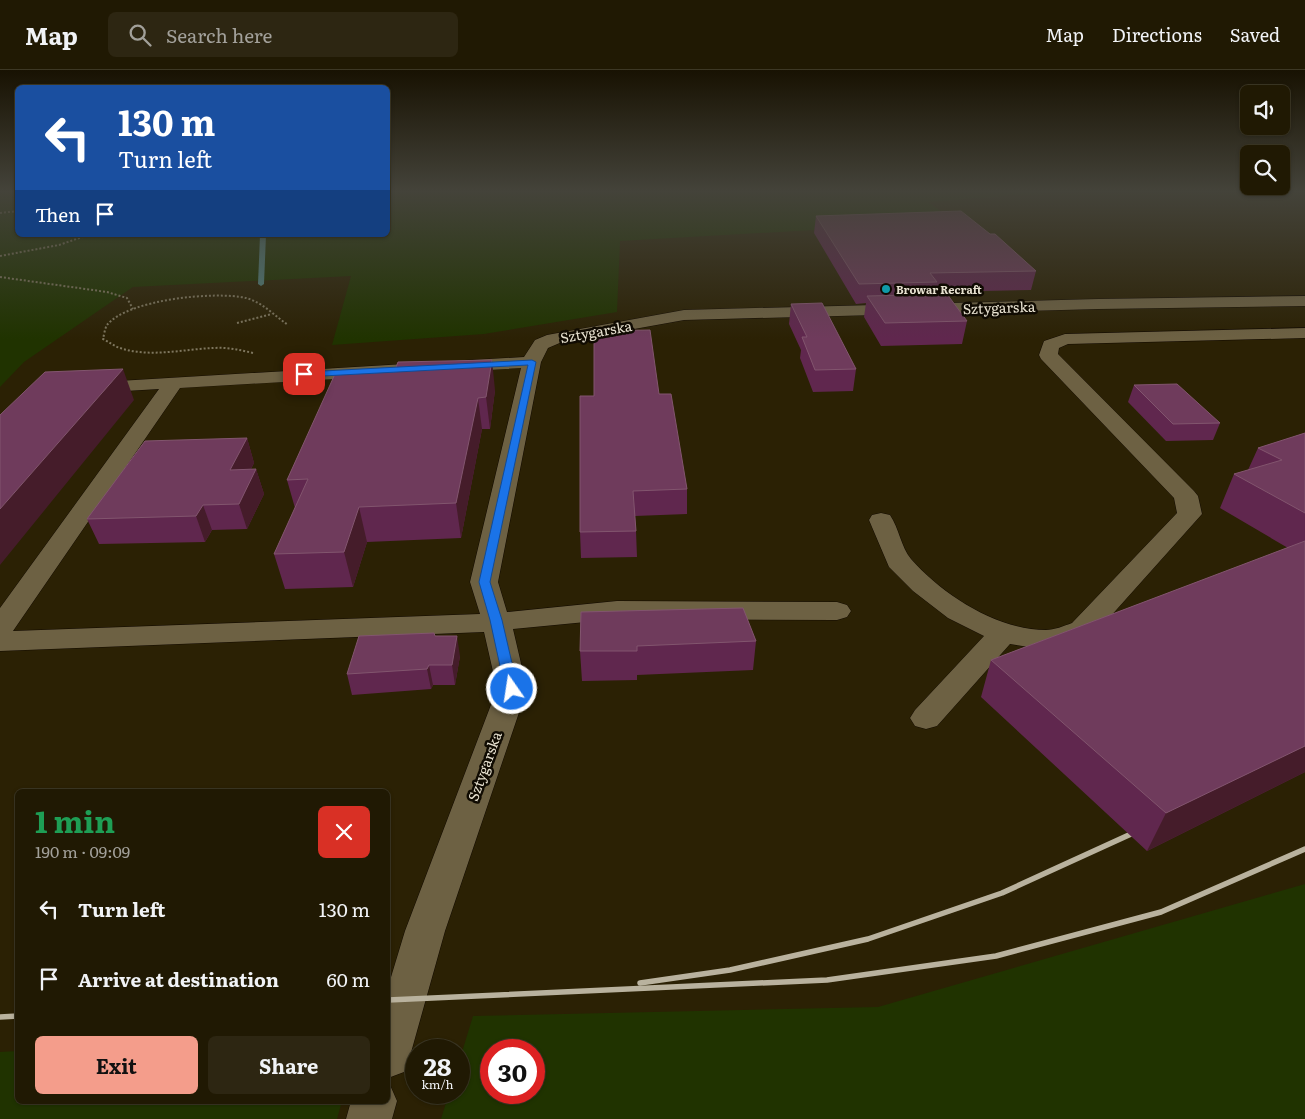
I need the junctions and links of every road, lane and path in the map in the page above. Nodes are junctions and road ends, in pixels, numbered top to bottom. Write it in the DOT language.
graph roads {
  1 [pos="68,241"];
  2 [pos="0,256"];
  3 [pos="0,278"];
  4 [pos="1305,301"];
  5 [pos="133,309"];
  6 [pos="272,314"];
  7 [pos="237,323"];
  8 [pos="288,325"];
  9 [pos="1305,333"];
  10 [pos="532,362"];
  11 [pos="266,376"];
  12 [pos="174,382"];
  13 [pos="78,388"];
  14 [pos="158,443"];
  15 [pos="130,444"];
  16 [pos="881,520"];
  17 [pos="837,611"];
  18 [pos="496,620"];
  19 [pos="0,628"];
  20 [pos="1003,634"];
  21 [pos="0,640"];
  22 [pos="926,718"];
  23 [pos="390,1049"];
  24 [pos="373,1104"];
  25 [pos="369,1119"];
  1 -- 2 [label="path"];
  3 -- 5 [label="path"];
  4 -- 10 [label="street, Sztygarska"];
  5 -- 6 [label="path"];
  5 -- 11 [label="path"];
  6 -- 7 [label="path"];
  6 -- 8 [label="path"];
  9 -- 20 [label="street"];
  10 -- 11 [label="street"];
  10 -- 18 [label="street, Sztygarska"];
  11 -- 12 [label="street"];
  12 -- 13 [label="street"];
  12 -- 15 [label="street"];
  14 -- 15 [label="street"];
  15 -- 19 [label="street"];
  16 -- 20 [label="street"];
  17 -- 18 [label="street"];
  18 -- 21 [label="street"];
  18 -- 23 [label="street, Sztygarska"];
  20 -- 22 [label="street"];
  24 -- 25 [label="street"];
}
